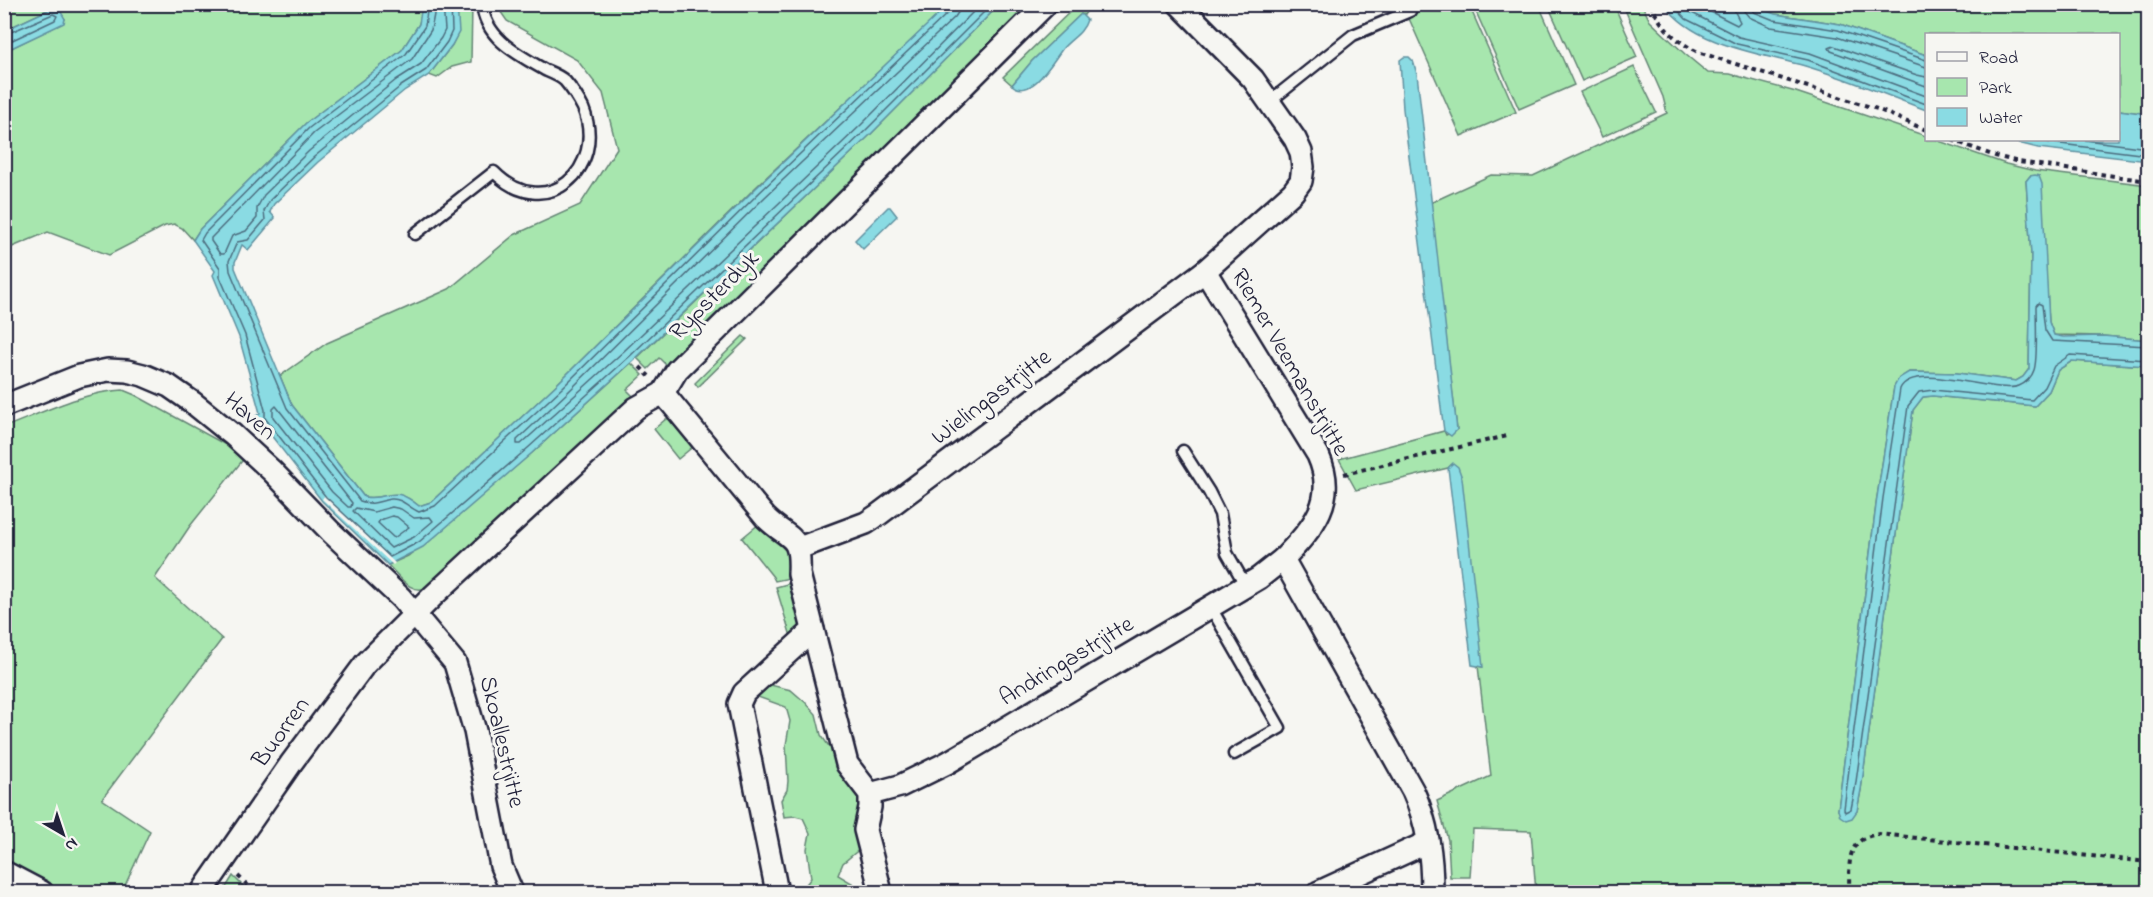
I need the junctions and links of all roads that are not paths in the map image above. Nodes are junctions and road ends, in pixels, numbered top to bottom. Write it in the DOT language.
graph roads {
  1 [pos="482,4"];
  2 [pos="1046,4"];
  3 [pos="1179,4"];
  4 [pos="1407,4"];
  5 [pos="1269,102"];
  6 [pos="415,234"];
  7 [pos="1205,271"];
  8 [pos="663,393"];
  9 [pos="4,406"];
  10 [pos="1183,452"];
  11 [pos="799,548"];
  12 [pos="1283,559"];
  13 [pos="1246,586"];
  14 [pos="1210,606"];
  15 [pos="415,614"];
  16 [pos="813,630"];
  17 [pos="1234,754"];
  18 [pos="870,794"];
  19 [pos="1428,842"];
  20 [pos="4,872"];
  21 [pos="42,892"];
  22 [pos="202,892"];
  23 [pos="512,892"];
  24 [pos="777,892"];
  25 [pos="881,892"];
  26 [pos="1319,892"];
  27 [pos="1432,892"];
  1 -- 6 [label="lane"];
  2 -- 8 [label="street, Rypsterdyk"];
  3 -- 5 [label="street, Riemer Veemanstrjitte"];
  4 -- 5 [label="lane"];
  5 -- 7 [label="street, Riemer Veemanstrjitte"];
  7 -- 11 [label="street, Wielingastrjitte"];
  7 -- 12 [label="street, Riemer Veemanstrjitte"];
  8 -- 11 [label="street"];
  8 -- 15 [label="street, Rypsterdyk"];
  9 -- 15 [label="street, Haven"];
  10 -- 13 [label="lane"];
  11 -- 16 [label="street"];
  12 -- 13 [label="street, Andringastrjitte"];
  12 -- 19 [label="street"];
  13 -- 14 [label="street, Andringastrjitte"];
  14 -- 17 [label="lane"];
  14 -- 18 [label="street, Andringastrjitte"];
  15 -- 22 [label="street, Buorren"];
  15 -- 23 [label="street, Skoallestrjitte"];
  16 -- 18 [label="street"];
  16 -- 24 [label="street"];
  18 -- 25 [label="street"];
  19 -- 26 [label="street"];
  19 -- 27 [label="street"];
  20 -- 21 [label="street"];
}
